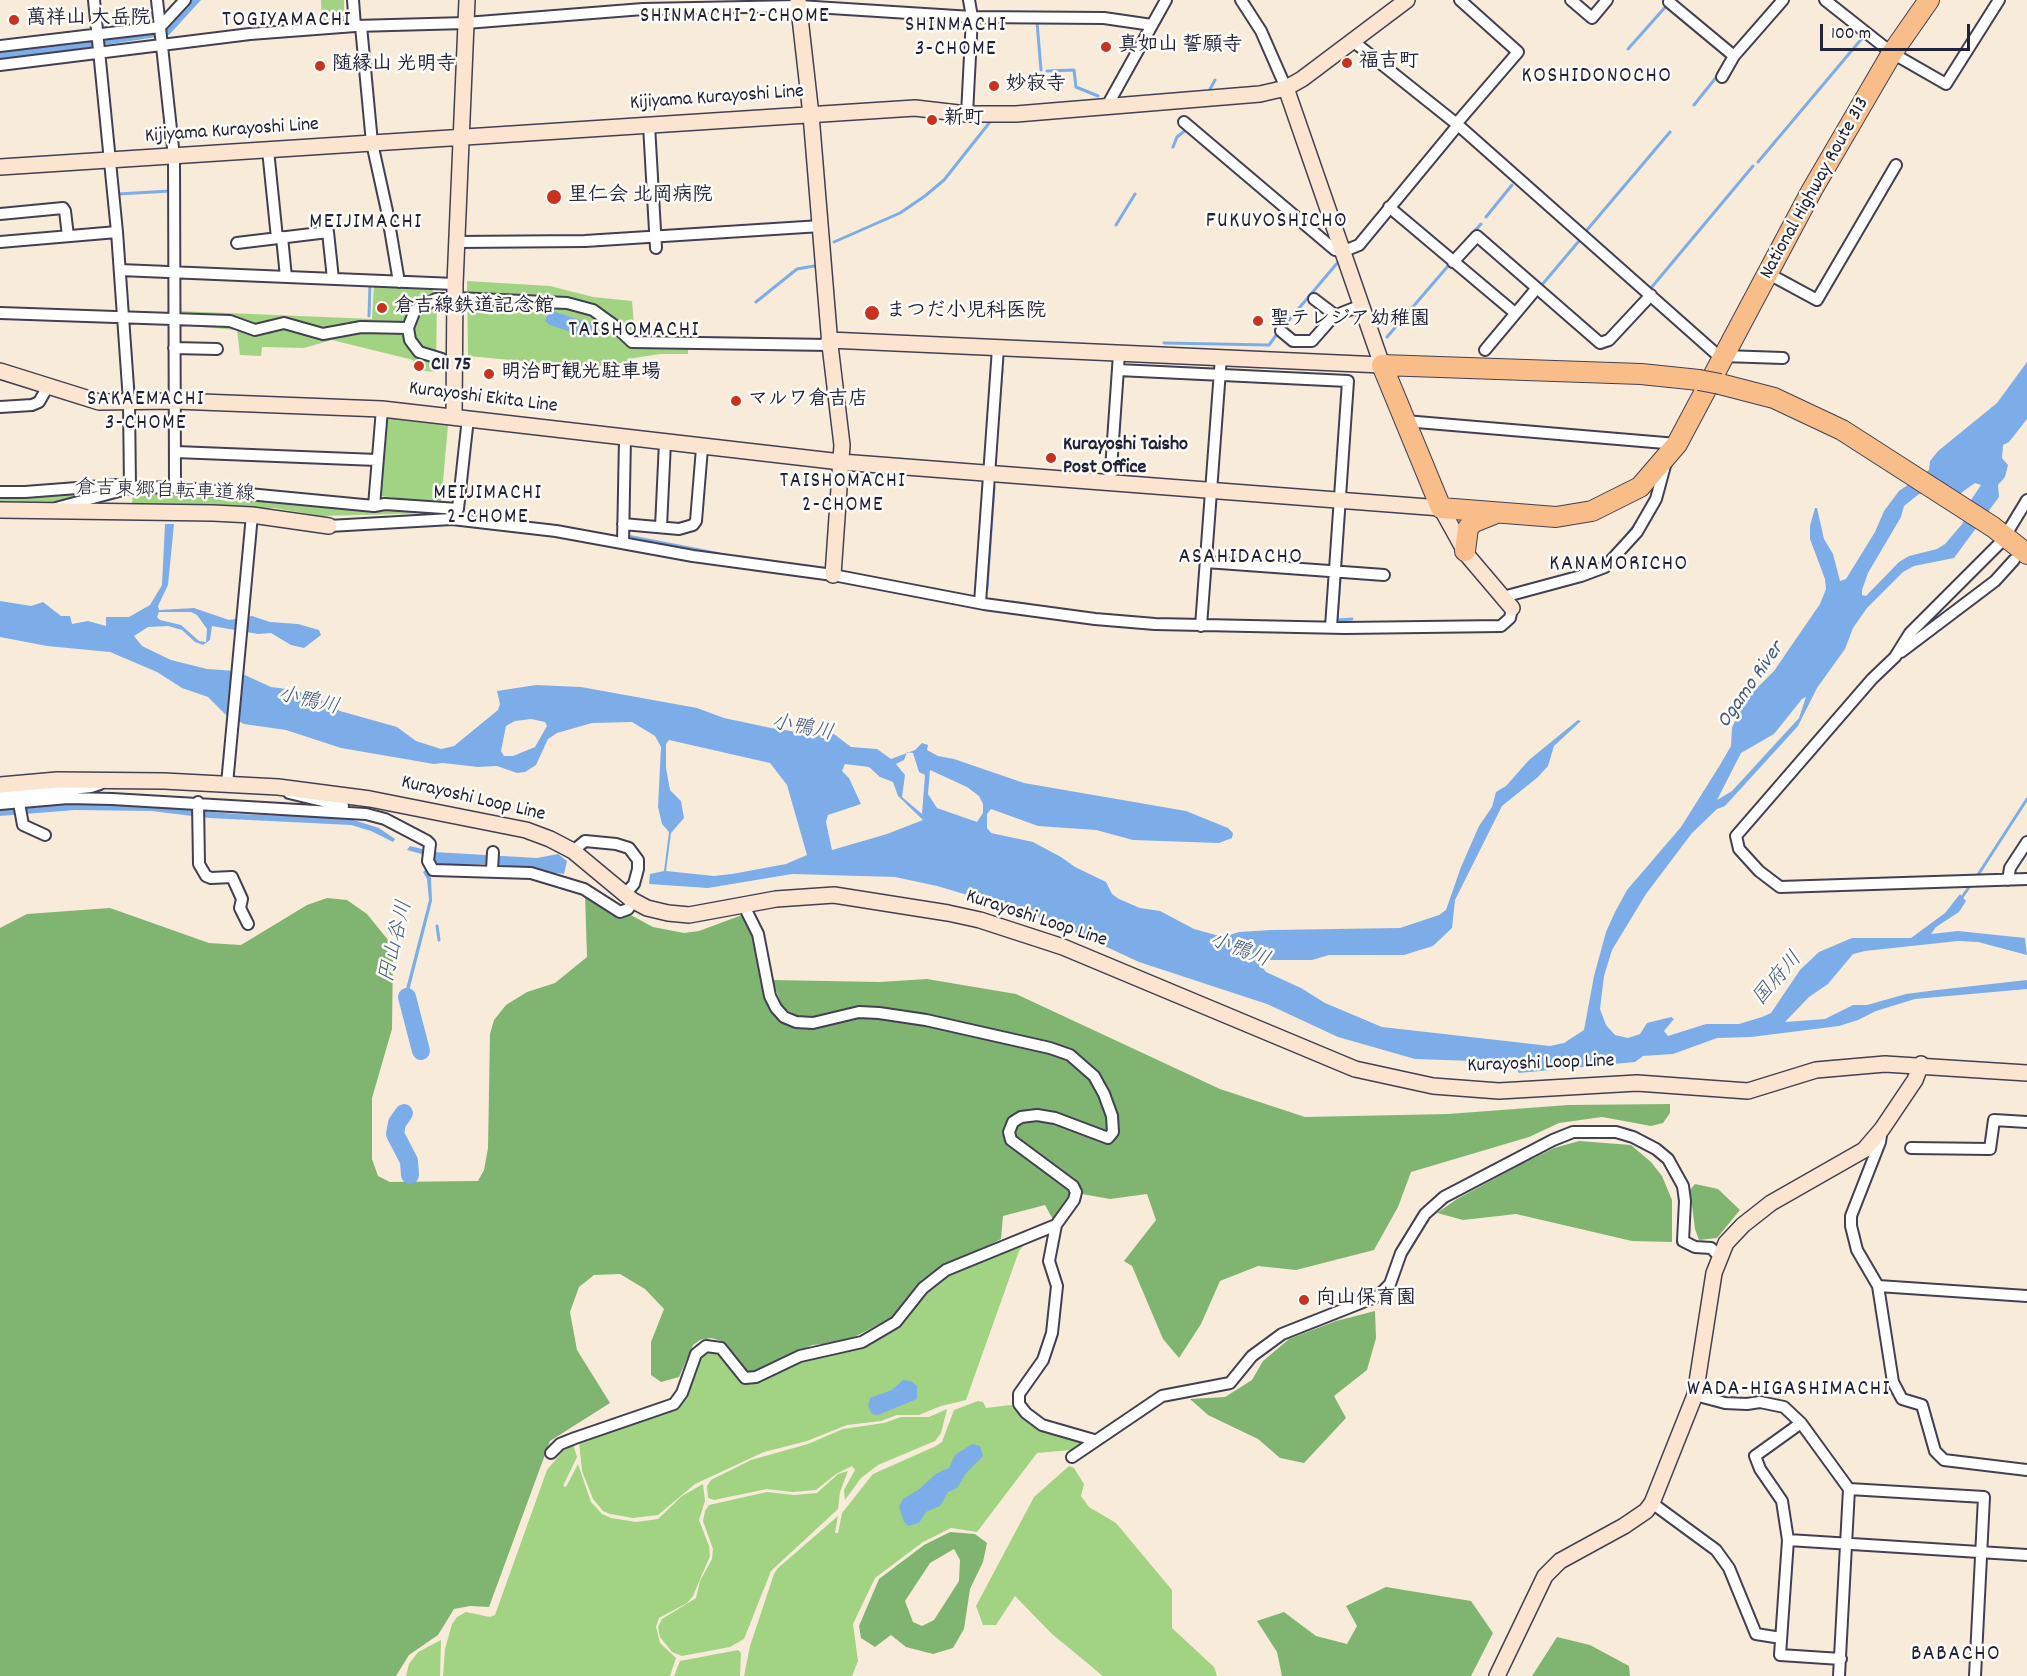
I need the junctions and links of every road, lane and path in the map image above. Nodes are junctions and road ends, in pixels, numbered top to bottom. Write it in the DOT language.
graph roads {
  1 [pos="94,0"];
  2 [pos="157,0"];
  3 [pos="185,0"];
  4 [pos="353,0"];
  5 [pos="467,0"];
  6 [pos="593,0"];
  7 [pos="969,0"];
  8 [pos="1166,0"];
  9 [pos="1241,0"];
  10 [pos="1407,0"];
  11 [pos="1460,0"];
  12 [pos="1571,0"];
  13 [pos="1607,0"];
  14 [pos="1783,0"];
  15 [pos="1825,0"];
  16 [pos="1929,0"];
  17 [pos="1999,0"];
  18 [pos="1669,2"];
  19 [pos="799,3"];
  20 [pos="593,12"];
  21 [pos="972,17"];
  22 [pos="466,23"];
  23 [pos="1152,25"];
  24 [pos="358,26"];
  25 [pos="160,27"];
  26 [pos="98,35"];
  27 [pos="1354,42"];
  28 [pos="161,45"];
  29 [pos="0,46"];
  30 [pos="99,52"];
  31 [pos="1892,53"];
  32 [pos="1734,56"];
  33 [pos="0,65"];
  34 [pos="1722,77"];
  35 [pos="1286,88"];
  36 [pos="1107,106"];
  37 [pos="967,114"];
  38 [pos="811,115"];
  39 [pos="1185,122"];
  40 [pos="1457,124"];
  41 [pos="650,125"];
  42 [pos="462,137"];
  43 [pos="372,143"];
  44 [pos="268,150"];
  45 [pos="174,157"];
  46 [pos="110,160"];
  47 [pos="1896,165"];
  48 [pos="0,167"];
  49 [pos="1389,207"];
  50 [pos="0,214"];
  51 [pos="821,226"];
  52 [pos="117,232"];
  53 [pos="68,236"];
  54 [pos="279,238"];
  55 [pos="0,242"];
  56 [pos="457,242"];
  57 [pos="237,243"];
  58 [pos="656,243"];
  59 [pos="1344,251"];
  60 [pos="1453,262"];
  61 [pos="120,270"];
  62 [pos="175,271"];
  63 [pos="1769,274"];
  64 [pos="286,277"];
  65 [pos="333,279"];
  66 [pos="399,282"];
  67 [pos="1536,289"];
  68 [pos="452,294"];
  69 [pos="1651,295"];
  70 [pos="1314,298"];
  71 [pos="1362,305"];
  72 [pos="0,313"];
  73 [pos="1515,313"];
  74 [pos="1335,315"];
  75 [pos="123,316"];
  76 [pos="174,318"];
  77 [pos="408,328"];
  78 [pos="1281,331"];
  79 [pos="829,343"];
  80 [pos="174,348"];
  81 [pos="998,348"];
  82 [pos="217,349"];
  83 [pos="1485,350"];
  84 [pos="1119,354"];
  85 [pos="1221,357"];
  86 [pos="1722,358"];
  87 [pos="1783,358"];
  88 [pos="442,359"];
  89 [pos="1382,365"];
  90 [pos="1118,370"];
  91 [pos="0,371"];
  92 [pos="1220,375"];
  93 [pos="47,388"];
  94 [pos="129,401"];
  95 [pos="175,401"];
  96 [pos="0,407"];
  97 [pos="382,409"];
  98 [pos="461,417"];
  99 [pos="1405,421"];
  100 [pos="625,438"];
  101 [pos="665,442"];
  102 [pos="702,448"];
  103 [pos="1672,451"];
  104 [pos="176,452"];
  105 [pos="377,460"];
  106 [pos="841,462"];
  107 [pos="990,476"];
  108 [pos="1110,484"];
  109 [pos="175,487"];
  110 [pos="130,488"];
  111 [pos="0,492"];
  112 [pos="1210,492"];
  113 [pos="2027,500"];
  114 [pos="1340,501"];
  115 [pos="374,506"];
  116 [pos="1441,508"];
  117 [pos="458,509"];
  118 [pos="0,510"];
  119 [pos="50,511"];
  120 [pos="1494,514"];
  121 [pos="452,519"];
  122 [pos="251,522"];
  123 [pos="623,524"];
  124 [pos="329,526"];
  125 [pos="660,527"];
  126 [pos="2001,532"];
  127 [pos="623,543"];
  128 [pos="1465,551"];
  129 [pos="2021,557"];
  130 [pos="1206,562"];
  131 [pos="1335,572"];
  132 [pos="833,575"];
  133 [pos="1384,575"];
  134 [pos="1508,602"];
  135 [pos="980,603"];
  136 [pos="1201,626"];
  137 [pos="1331,627"];
  138 [pos="1895,657"];
  139 [pos="111,780"];
  140 [pos="227,780"];
  141 [pos="0,784"];
  142 [pos="278,787"];
  143 [pos="0,799"];
  144 [pos="198,802"];
  145 [pos="19,803"];
  146 [pos="0,804"];
  147 [pos="366,814"];
  148 [pos="45,835"];
  149 [pos="2027,843"];
  150 [pos="573,851"];
  151 [pos="493,852"];
  152 [pos="492,870"];
  153 [pos="2027,879"];
  154 [pos="2008,880"];
  155 [pos="629,897"];
  156 [pos="744,906"];
  157 [pos="248,924"];
  158 [pos="1921,1064"];
  159 [pos="2027,1073"];
  160 [pos="2027,1122"];
  161 [pos="1882,1129"];
  162 [pos="1911,1148"];
  163 [pos="1056,1225"];
  164 [pos="1719,1256"];
  165 [pos="1878,1286"];
  166 [pos="2027,1296"];
  167 [pos="1695,1395"];
  168 [pos="1801,1424"];
  169 [pos="1094,1440"];
  170 [pos="552,1453"];
  171 [pos="1072,1457"];
  172 [pos="2027,1470"];
  173 [pos="1849,1489"];
  174 [pos="1652,1503"];
  175 [pos="1788,1540"];
  176 [pos="1846,1543"];
  177 [pos="1983,1552"];
  178 [pos="2027,1555"];
  179 [pos="1780,1638"];
  180 [pos="1841,1659"];
  181 [pos="1497,1676"];
  182 [pos="1839,1676"];
  183 [pos="1975,1676"];
  1 -- 26 [label="street"];
  2 -- 25 [label="street"];
  3 -- 25 [label="street"];
  4 -- 24 [label="street"];
  5 -- 22 [label="main road"];
  6 -- 20 [label="street"];
  7 -- 21 [label="street"];
  8 -- 23 [label="street"];
  9 -- 35 [label="street"];
  10 -- 27 [label="main road, Kijiyama Kurayoshi Line"];
  11 -- 40 [label="street"];
  12 -- 13 [label="street"];
  14 -- 32 [label="street"];
  15 -- 31 [label="street"];
  16 -- 31 [label="highway, National Highway Route 313"];
  17 -- 31 [label="street"];
  18 -- 32 [label="street"];
  19 -- 20 [label="street"];
  19 -- 21 [label="street"];
  19 -- 38 [label="main road"];
  20 -- 22 [label="street"];
  21 -- 23 [label="street"];
  21 -- 37 [label="street"];
  22 -- 24 [label="street"];
  22 -- 42 [label="main road"];
  23 -- 36 [label="street"];
  24 -- 28 [label="street"];
  24 -- 43 [label="street"];
  25 -- 26 [label="street"];
  25 -- 28 [label="street"];
  26 -- 29 [label="street"];
  26 -- 30 [label="street"];
  27 -- 35 [label="main road, Kijiyama Kurayoshi Line"];
  27 -- 40 [label="street"];
  28 -- 30 [label="street"];
  28 -- 45 [label="street"];
  30 -- 33 [label="street"];
  30 -- 46 [label="street"];
  31 -- 63 [label="highway, National Highway Route 313"];
  32 -- 34 [label="street"];
  35 -- 36 [label="main road, Kijiyama Kurayoshi Line"];
  35 -- 59 [label="main road"];
  36 -- 37 [label="main road, Kijiyama Kurayoshi Line"];
  37 -- 38 [label="main road, Kijiyama Kurayoshi Line"];
  38 -- 41 [label="main road, Kijiyama Kurayoshi Line"];
  38 -- 51 [label="main road"];
  39 -- 59 [label="street"];
  40 -- 49 [label="street"];
  40 -- 69 [label="street"];
  41 -- 42 [label="main road, Kijiyama Kurayoshi Line"];
  41 -- 58 [label="street"];
  42 -- 43 [label="main road, Kijiyama Kurayoshi Line"];
  42 -- 56 [label="main road"];
  43 -- 44 [label="main road, Kijiyama Kurayoshi Line"];
  43 -- 66 [label="street"];
  44 -- 45 [label="main road, Kijiyama Kurayoshi Line"];
  44 -- 54 [label="street"];
  45 -- 46 [label="main road, Kijiyama Kurayoshi Line"];
  45 -- 62 [label="street"];
  46 -- 48 [label="main road, Kijiyama Kurayoshi Line"];
  46 -- 52 [label="street"];
  47 -- 63 [label="street"];
  49 -- 59 [label="street"];
  49 -- 60 [label="street"];
  50 -- 53 [label="street"];
  51 -- 58 [label="street"];
  51 -- 79 [label="main road"];
  52 -- 53 [label="street"];
  52 -- 61 [label="street"];
  53 -- 55 [label="street"];
  54 -- 57 [label="street"];
  54 -- 64 [label="street"];
  54 -- 65 [label="street"];
  56 -- 58 [label="street"];
  56 -- 68 [label="main road"];
  59 -- 71 [label="main road"];
  60 -- 67 [label="street"];
  60 -- 73 [label="street"];
  61 -- 62 [label="street"];
  61 -- 75 [label="street"];
  62 -- 64 [label="street"];
  62 -- 76 [label="street"];
  63 -- 86 [label="highway, National Highway Route 313"];
  64 -- 65 [label="street"];
  65 -- 66 [label="street"];
  66 -- 68 [label="street"];
  67 -- 69 [label="street"];
  67 -- 73 [label="street"];
  68 -- 77 [label="street"];
  68 -- 79 [label="street"];
  68 -- 98 [label="main road"];
  69 -- 86 [label="street"];
  70 -- 74 [label="street"];
  71 -- 74 [label="street"];
  71 -- 89 [label="main road"];
  72 -- 75 [label="street"];
  73 -- 83 [label="street"];
  74 -- 78 [label="street"];
  75 -- 76 [label="street"];
  75 -- 94 [label="street"];
  76 -- 77 [label="street"];
  76 -- 80 [label="street"];
  77 -- 88 [label="street"];
  79 -- 81 [label="main road"];
  79 -- 106 [label="main road"];
  80 -- 82 [label="street"];
  80 -- 95 [label="street"];
  81 -- 84 [label="main road"];
  81 -- 107 [label="street"];
  84 -- 85 [label="main road"];
  84 -- 90 [label="street"];
  85 -- 89 [label="main road"];
  85 -- 92 [label="street"];
  86 -- 87 [label="street"];
  86 -- 103 [label="highway, National Highway Route 313"];
  89 -- 99 [label="highway"];
  89 -- 126 [label="highway, bridge"];
  90 -- 92 [label="street"];
  90 -- 108 [label="street"];
  91 -- 93 [label="main road, Kurayoshi Ekita Line"];
  92 -- 112 [label="street"];
  92 -- 114 [label="street"];
  93 -- 94 [label="main road, Kurayoshi Ekita Line"];
  93 -- 96 [label="street"];
  94 -- 95 [label="main road, Kurayoshi Ekita Line"];
  94 -- 110 [label="street"];
  95 -- 97 [label="main road, Kurayoshi Ekita Line"];
  95 -- 104 [label="street"];
  97 -- 98 [label="main road, Kurayoshi Ekita Line"];
  97 -- 105 [label="street"];
  98 -- 100 [label="main road, Kurayoshi Ekita Line"];
  98 -- 117 [label="street"];
  99 -- 103 [label="street"];
  99 -- 116 [label="highway"];
  100 -- 101 [label="main road, Kurayoshi Ekita Line"];
  100 -- 123 [label="street"];
  101 -- 102 [label="main road, Kurayoshi Ekita Line"];
  101 -- 125 [label="street"];
  102 -- 106 [label="main road, Kurayoshi Ekita Line"];
  102 -- 125 [label="street"];
  103 -- 120 [label="highway, National Highway Route 313"];
  103 -- 134 [label="street"];
  104 -- 105 [label="street"];
  104 -- 109 [label="street"];
  105 -- 115 [label="street"];
  106 -- 107 [label="main road, Kurayoshi Ekita Line"];
  106 -- 132 [label="main road"];
  107 -- 108 [label="main road, Kurayoshi Ekita Line"];
  107 -- 135 [label="street"];
  108 -- 112 [label="main road, Kurayoshi Ekita Line"];
  109 -- 110 [label="street"];
  109 -- 115 [label="street"];
  110 -- 111 [label="street"];
  110 -- 119 [label="street"];
  112 -- 114 [label="main road, Kurayoshi Ekita Line"];
  112 -- 130 [label="street"];
  113 -- 126 [label="street"];
  114 -- 116 [label="main road, Kurayoshi Ekita Line"];
  114 -- 131 [label="street"];
  115 -- 117 [label="street"];
  116 -- 120 [label="highway, National Highway Route 313"];
  116 -- 128 [label="main road"];
  117 -- 121 [label="street"];
  118 -- 119 [label="main road, 倉吉東郷自転車道線"];
  119 -- 122 [label="main road, 倉吉東郷自転車道線"];
  120 -- 128 [label="highway"];
  121 -- 124 [label="street"];
  121 -- 127 [label="street"];
  122 -- 124 [label="main road, 倉吉東郷自転車道線"];
  122 -- 140 [label="street"];
  123 -- 125 [label="street"];
  123 -- 127 [label="street"];
  126 -- 129 [label="highway"];
  126 -- 138 [label="street"];
  127 -- 132 [label="street"];
  128 -- 134 [label="main road"];
  129 -- 138 [label="street"];
  130 -- 131 [label="street"];
  130 -- 136 [label="street"];
  131 -- 133 [label="street"];
  131 -- 137 [label="street"];
  132 -- 135 [label="street"];
  134 -- 137 [label="street"];
  135 -- 136 [label="street"];
  136 -- 137 [label="street"];
  138 -- 154 [label="street"];
  139 -- 140 [label="main road, Kurayoshi Loop Line"];
  139 -- 141 [label="main road, Kurayoshi Loop Line"];
  139 -- 143 [label="street"];
  140 -- 142 [label="main road, Kurayoshi Loop Line"];
  142 -- 147 [label="street"];
  142 -- 150 [label="main road, Kurayoshi Loop Line"];
  144 -- 145 [label="street"];
  144 -- 147 [label="street"];
  144 -- 157 [label="street"];
  145 -- 146 [label="street"];
  145 -- 148 [label="street"];
  147 -- 152 [label="street"];
  149 -- 154 [label="street"];
  150 -- 155 [label="main road, Kurayoshi Loop Line"];
  150 -- 155 [label="street"];
  151 -- 152 [label="street"];
  152 -- 155 [label="street"];
  153 -- 154 [label="street"];
  155 -- 156 [label="main road, Kurayoshi Loop Line"];
  156 -- 158 [label="main road, Kurayoshi Loop Line"];
  156 -- 163 [label="street"];
  158 -- 159 [label="main road, Kurayoshi Loop Line"];
  158 -- 161 [label="main road"];
  160 -- 162 [label="street"];
  161 -- 164 [label="main road"];
  161 -- 165 [label="street"];
  163 -- 169 [label="street"];
  163 -- 170 [label="street"];
  164 -- 167 [label="main road"];
  164 -- 169 [label="street"];
  165 -- 166 [label="street"];
  165 -- 172 [label="street"];
  167 -- 168 [label="street"];
  167 -- 174 [label="main road"];
  168 -- 173 [label="street"];
  168 -- 175 [label="street"];
  169 -- 171 [label="street"];
  173 -- 176 [label="street"];
  173 -- 177 [label="street"];
  174 -- 179 [label="street"];
  174 -- 181 [label="main road"];
  175 -- 176 [label="street"];
  175 -- 179 [label="street"];
  176 -- 177 [label="street"];
  176 -- 180 [label="street"];
  177 -- 178 [label="street"];
  177 -- 183 [label="street"];
  179 -- 180 [label="street"];
  180 -- 182 [label="street"];
}
